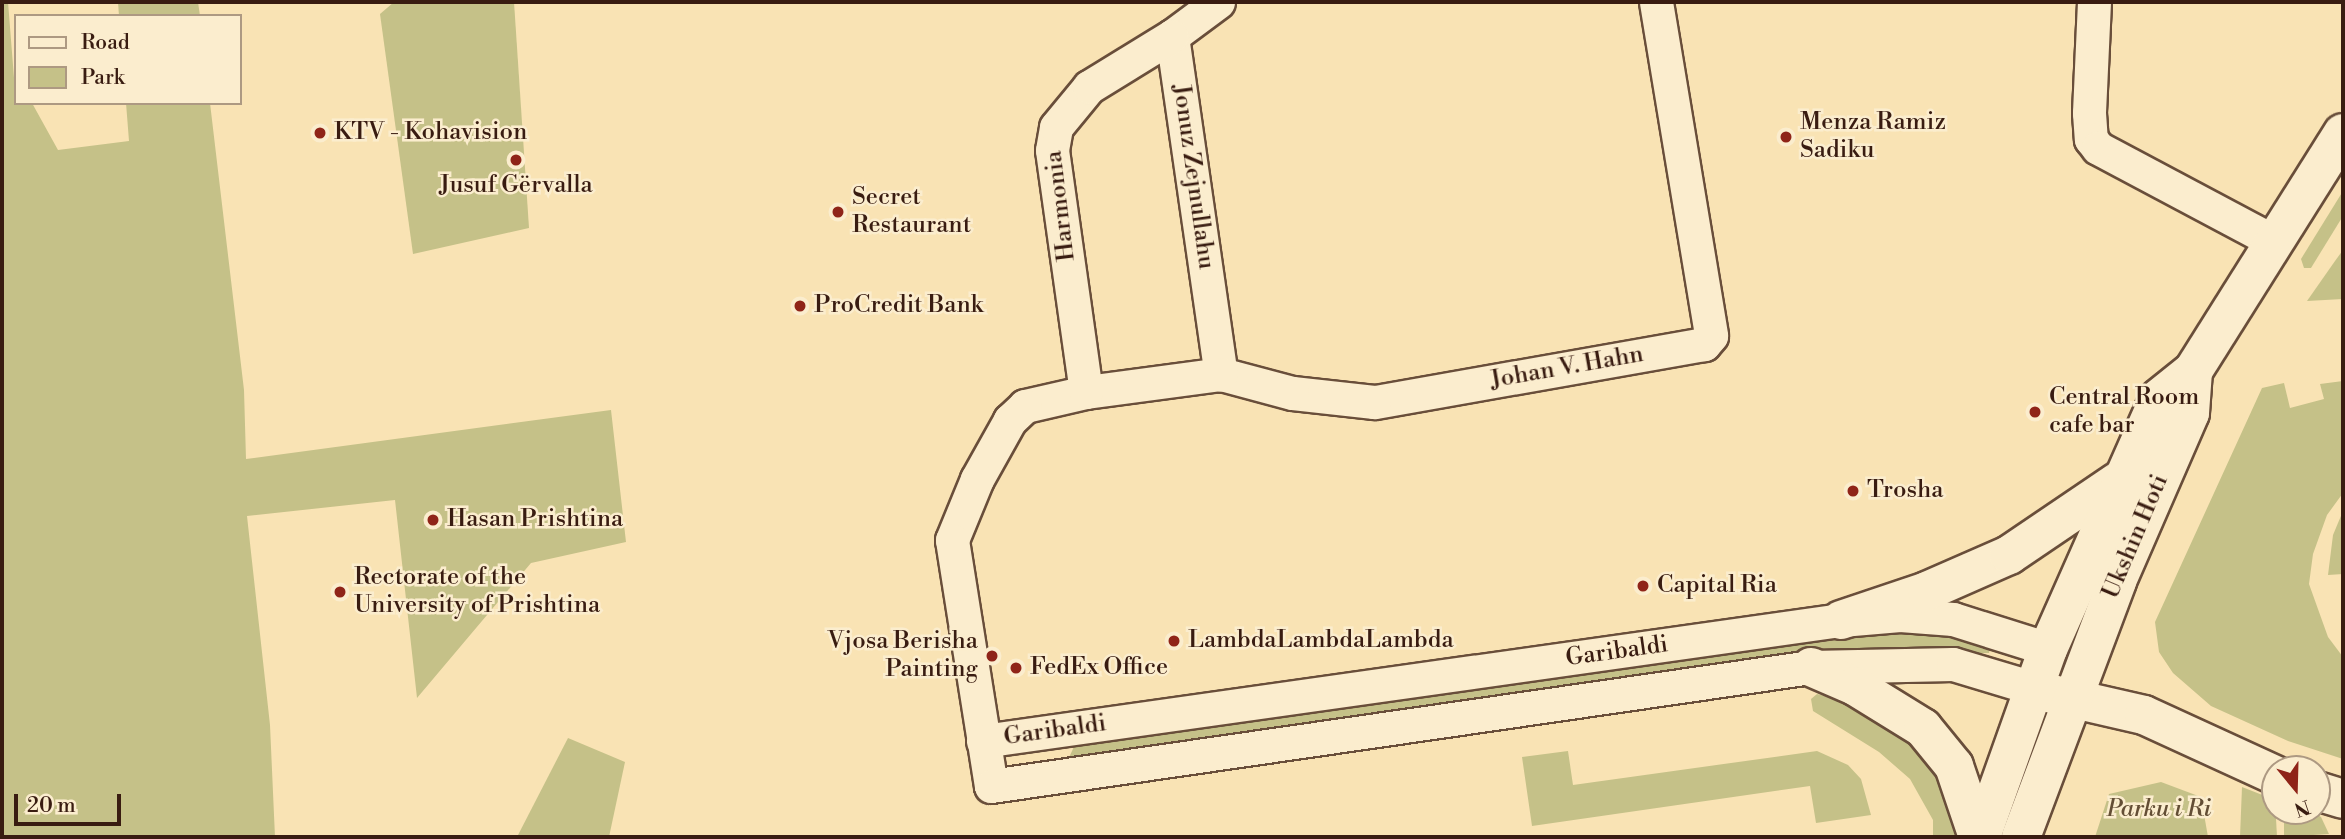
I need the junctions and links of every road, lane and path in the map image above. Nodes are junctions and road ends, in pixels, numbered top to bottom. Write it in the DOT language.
graph roads {
  1 [pos="1218,2"];
  2 [pos="1656,2"];
  3 [pos="2094,2"];
  4 [pos="1172,36"];
  5 [pos="2343,133"];
  6 [pos="2272,240"];
  7 [pos="2193,371"];
  8 [pos="1221,374"];
  9 [pos="1086,392"];
  10 [pos="2119,481"];
  11 [pos="1841,620"];
  12 [pos="2048,649"];
  13 [pos="2086,662"];
  14 [pos="1811,667"];
  15 [pos="2033,688"];
  16 [pos="2071,701"];
  17 [pos="2144,715"];
  18 [pos="983,741"];
  19 [pos="2261,769"];
  20 [pos="1979,837"];
  21 [pos="2021,837"];
  1 -- 4 [label="street"];
  2 -- 8 [label="street, Johan V. Hahn"];
  3 -- 6 [label="street"];
  4 -- 8 [label="street, Jonuz Zejnullahu"];
  4 -- 9 [label="street, Harmonia"];
  5 -- 6 [label="main road, Ukshin Hoti"];
  6 -- 7 [label="main road, Ukshin Hoti"];
  7 -- 10 [label="main road, Ukshin Hoti"];
  7 -- 13 [label="main road, Ukshin Hoti"];
  8 -- 9 [label="street, Johan V. Hahn"];
  9 -- 18 [label="street, Johan V. Hahn"];
  10 -- 11 [label="main road"];
  10 -- 12 [label="main road, Ukshin Hoti"];
  11 -- 12 [label="street, Garibaldi"];
  11 -- 18 [label="street, Garibaldi"];
  12 -- 13 [label="main road"];
  12 -- 15 [label="main road, Ukshin Hoti"];
  13 -- 16 [label="main road, Ukshin Hoti"];
  13 -- 17 [label="main road"];
  14 -- 15 [label="street, Garibaldi"];
  14 -- 18 [label="street, Garibaldi"];
  14 -- 20 [label="main road"];
  15 -- 16 [label="main road"];
  15 -- 20 [label="main road, Ukshin Hoti"];
  16 -- 17 [label="main road"];
  16 -- 21 [label="main road, Ukshin Hoti"];
  17 -- 19 [label="main road"];
}
